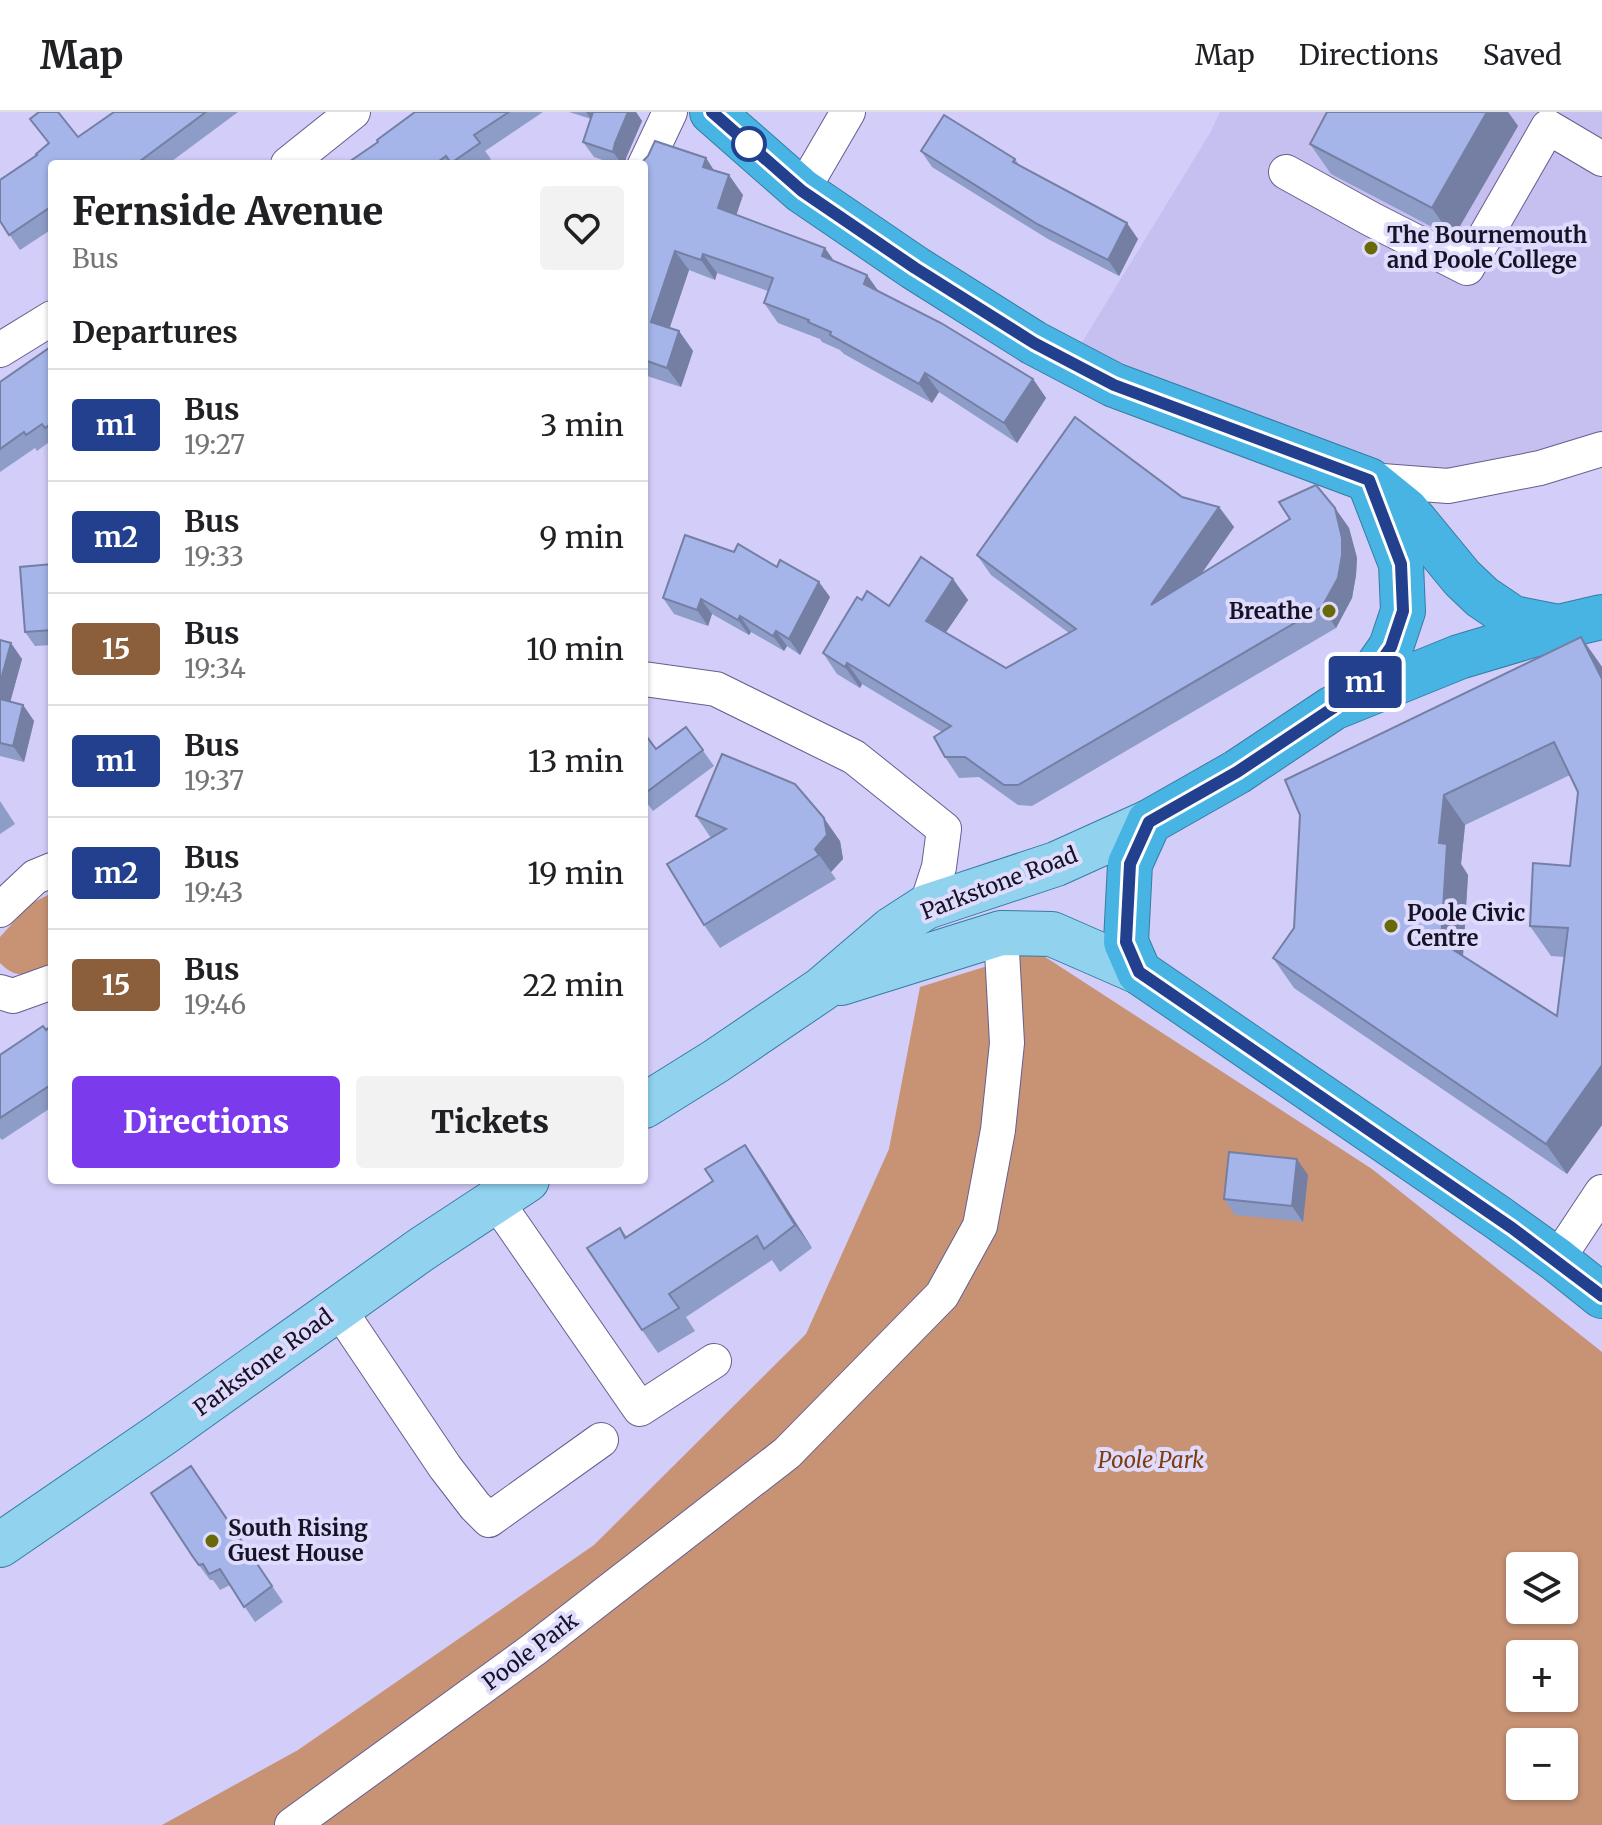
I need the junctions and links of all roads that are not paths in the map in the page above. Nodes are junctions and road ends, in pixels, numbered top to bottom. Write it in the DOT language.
graph roads {
  1 [pos="353,112"];
  2 [pos="670,112"];
  3 [pos="712,112"];
  4 [pos="848,112"];
  5 [pos="1602,159"];
  6 [pos="293,160"];
  7 [pos="647,160"];
  8 [pos="1286,172"];
  9 [pos="802,191"];
  10 [pos="48,320"];
  11 [pos="0,350"];
  12 [pos="1602,449"];
  13 [pos="1369,480"];
  14 [pos="1602,617"];
  15 [pos="1559,627"];
  16 [pos="648,680"];
  17 [pos="1333,708"];
  18 [pos="1149,822"];
  19 [pos="48,872"];
  20 [pos="926,907"];
  21 [pos="0,910"];
  22 [pos="1001,933"];
  23 [pos="1139,972"];
  24 [pos="48,983"];
  25 [pos="822,989"];
  26 [pos="0,992"];
  27 [pos="648,1104"];
  28 [pos="511,1190"];
  29 [pos="1602,1192"];
  30 [pos="1557,1260"];
  31 [pos="1602,1296"];
  32 [pos="338,1308"];
  33 [pos="714,1361"];
  34 [pos="601,1440"];
  35 [pos="0,1545"];
  36 [pos="292,1825"];
  1 -- 6 [label="street"];
  2 -- 7 [label="street"];
  3 -- 9 [label="highway"];
  4 -- 9 [label="street"];
  5 -- 8 [label="street"];
  9 -- 13 [label="highway"];
  10 -- 11 [label="street"];
  12 -- 13 [label="street"];
  13 -- 15 [label="highway"];
  13 -- 17 [label="highway"];
  14 -- 15 [label="highway, Parkstone Road"];
  15 -- 17 [label="highway, Parkstone Road"];
  16 -- 20 [label="street"];
  17 -- 18 [label="highway, Parkstone Road"];
  18 -- 20 [label="main road, Parkstone Road"];
  18 -- 23 [label="highway"];
  19 -- 21 [label="street"];
  20 -- 25 [label="main road, Parkstone Road"];
  22 -- 23 [label="main road, Parkstone Road"];
  22 -- 25 [label="main road, Parkstone Road"];
  22 -- 36 [label="street, Poole Park"];
  23 -- 30 [label="highway"];
  24 -- 26 [label="street"];
  25 -- 27 [label="main road, Parkstone Road"];
  28 -- 32 [label="main road, Parkstone Road"];
  28 -- 33 [label="street"];
  29 -- 30 [label="street"];
  30 -- 31 [label="highway"];
  32 -- 34 [label="street"];
  32 -- 35 [label="main road, Parkstone Road"];
}
